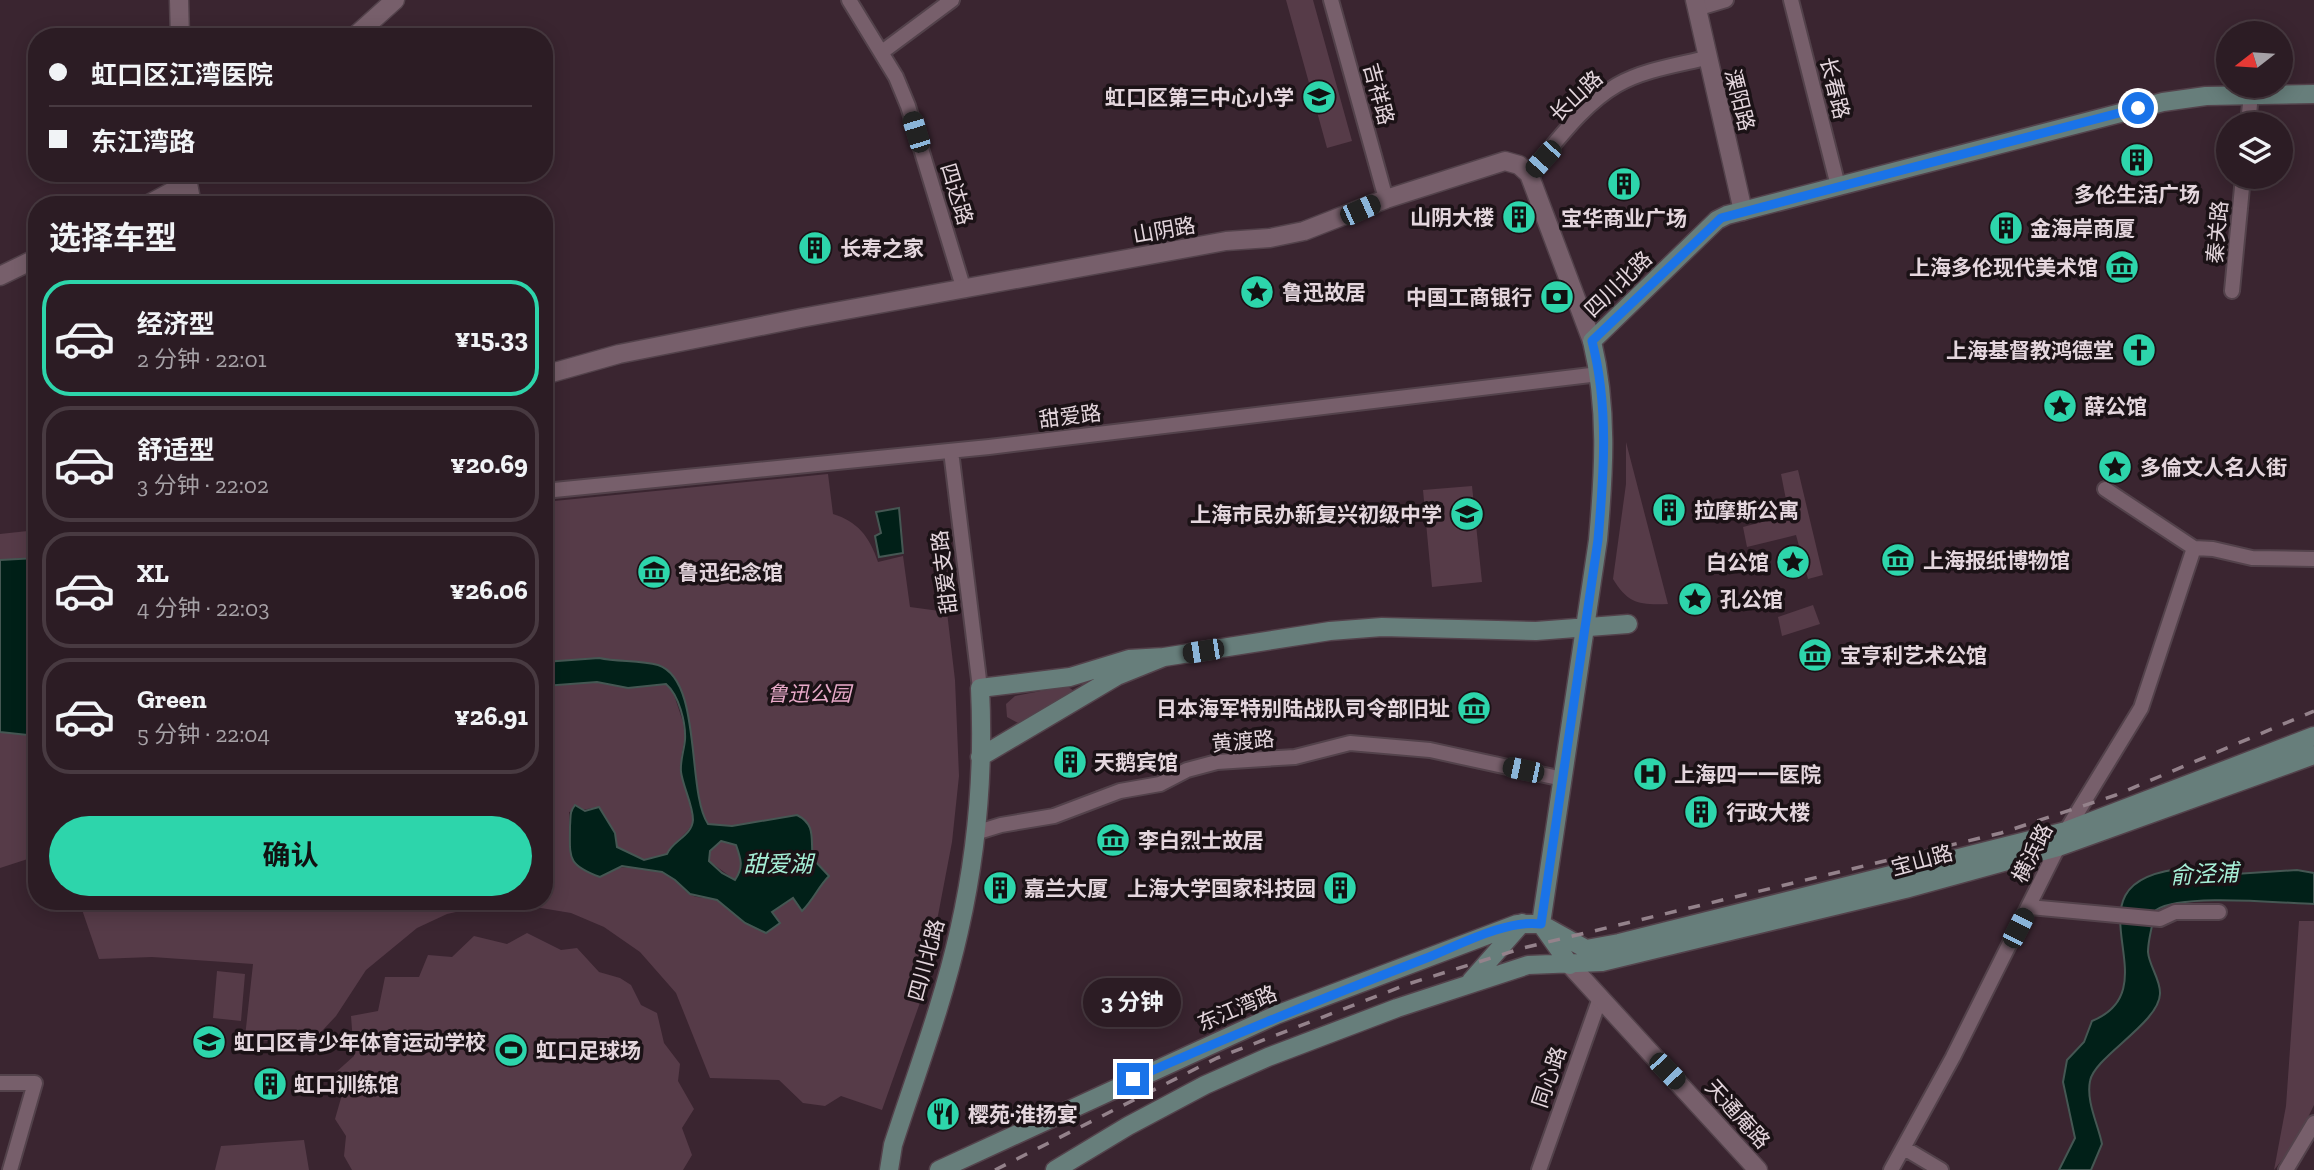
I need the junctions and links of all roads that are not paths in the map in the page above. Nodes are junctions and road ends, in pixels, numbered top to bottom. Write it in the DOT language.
graph roads {
  1 [pos="179,0"];
  2 [pos="395,0"];
  3 [pos="849,0"];
  4 [pos="952,0"];
  5 [pos="1331,0"];
  6 [pos="1726,0"];
  7 [pos="1791,0"];
  8 [pos="1695,4"];
  9 [pos="180,28"];
  10 [pos="364,28"];
  11 [pos="882,52"];
  12 [pos="1706,58"];
  13 [pos="2293,94"];
  14 [pos="2314,94"];
  15 [pos="2216,97"];
  16 [pos="1529,174"];
  17 [pos="180,182"];
  18 [pos="1838,186"];
  19 [pos="2242,189"];
  20 [pos="160,196"];
  21 [pos="1386,199"];
  22 [pos="1743,211"];
  23 [pos="28,262"];
  24 [pos="0,276"];
  25 [pos="964,290"];
  26 [pos="2232,291"];
  27 [pos="1592,341"];
  28 [pos="553,372"];
  29 [pos="1599,374"];
  30 [pos="951,451"];
  31 [pos="2105,489"];
  32 [pos="553,490"];
  33 [pos="2194,548"];
  34 [pos="2314,559"];
  35 [pos="1628,624"];
  36 [pos="1584,628"];
  37 [pos="1164,657"];
  38 [pos="1070,677"];
  39 [pos="980,688"];
  40 [pos="1083,698"];
  41 [pos="2314,736"];
  42 [pos="2314,755"];
  43 [pos="980,757"];
  44 [pos="1563,779"];
  45 [pos="975,833"];
  46 [pos="2062,839"];
  47 [pos="2029,907"];
  48 [pos="2219,912"];
  49 [pos="1522,923"];
  50 [pos="1541,924"];
  51 [pos="1604,947"];
  52 [pos="1570,965"];
  53 [pos="1470,982"];
  54 [pos="1600,998"];
  55 [pos="0,1083"];
  56 [pos="2314,1123"];
  57 [pos="1904,1148"];
  58 [pos="10,1170"];
  59 [pos="888,1170"];
  60 [pos="939,1170"];
  61 [pos="1055,1170"];
  62 [pos="1539,1170"];
  63 [pos="1758,1170"];
  64 [pos="1891,1170"];
  65 [pos="1941,1170"];
  66 [pos="2286,1170"];
  1 -- 9 [label="street"];
  2 -- 10 [label="street"];
  3 -- 11 [label="street, 四达路"];
  4 -- 11 [label="street"];
  5 -- 21 [label="street, 吉祥路"];
  6 -- 8 [label="street"];
  7 -- 18 [label="street, 长春路"];
  8 -- 12 [label="street, 溧阳路"];
  11 -- 25 [label="street, 四达路"];
  12 -- 16 [label="street, 长山路"];
  12 -- 22 [label="street, 溧阳路"];
  13 -- 14 [label="main road, 四川北路"];
  15 -- 18 [label="main road, 四川北路"];
  16 -- 21 [label="street, 山阴路"];
  16 -- 27 [label="street"];
  17 -- 20 [label="street"];
  18 -- 22 [label="main road, 四川北路"];
  19 -- 26 [label="street, 秦关路"];
  21 -- 25 [label="street, 山阴路"];
  22 -- 27 [label="main road, 四川北路"];
  23 -- 24 [label="street"];
  25 -- 28 [label="street, 山阴路"];
  27 -- 29 [label="main road, 四川北路"];
  29 -- 30 [label="street, 甜爱路"];
  29 -- 36 [label="main road, 四川北路"];
  30 -- 32 [label="street, 甜爱路"];
  30 -- 39 [label="street, 甜爱支路"];
  31 -- 33 [label="street"];
  33 -- 34 [label="street"];
  33 -- 46 [label="street, 横浜路"];
  35 -- 36 [label="main road"];
  36 -- 37 [label="main road"];
  36 -- 44 [label="main road"];
  37 -- 38 [label="main road"];
  37 -- 40 [label="main road"];
  38 -- 39 [label="main road"];
  38 -- 40 [label="main road"];
  39 -- 43 [label="main road, 四川北路"];
  40 -- 43 [label="main road"];
  41 -- 46 [label="main road, 宝山路"];
  42 -- 46 [label="main road, 宝山路"];
  43 -- 45 [label="main road, 四川北路"];
  44 -- 45 [label="street, 黄渡路"];
  44 -- 50 [label="main road"];
  45 -- 59 [label="main road, 四川北路"];
  46 -- 47 [label="street, 横浜路"];
  46 -- 51 [label="main road, 宝山路"];
  46 -- 52 [label="main road, 宝山路"];
  47 -- 48 [label="street"];
  47 -- 57 [label="street, 横浜路"];
  49 -- 50 [label="main road, 东江湾路"];
  49 -- 53 [label="main road"];
  49 -- 60 [label="main road, 东江湾路"];
  50 -- 51 [label="main road, 宝山路"];
  50 -- 52 [label="main road"];
  51 -- 52 [label="main road, 宝山路"];
  52 -- 53 [label="main road"];
  52 -- 54 [label="street, 天通庵路"];
  53 -- 61 [label="main road"];
  54 -- 62 [label="street, 同心路"];
  54 -- 63 [label="street, 天通庵路"];
  55 -- 58 [label="street"];
  56 -- 66 [label="street"];
  57 -- 64 [label="street, 横浜路"];
  57 -- 65 [label="street"];
}
